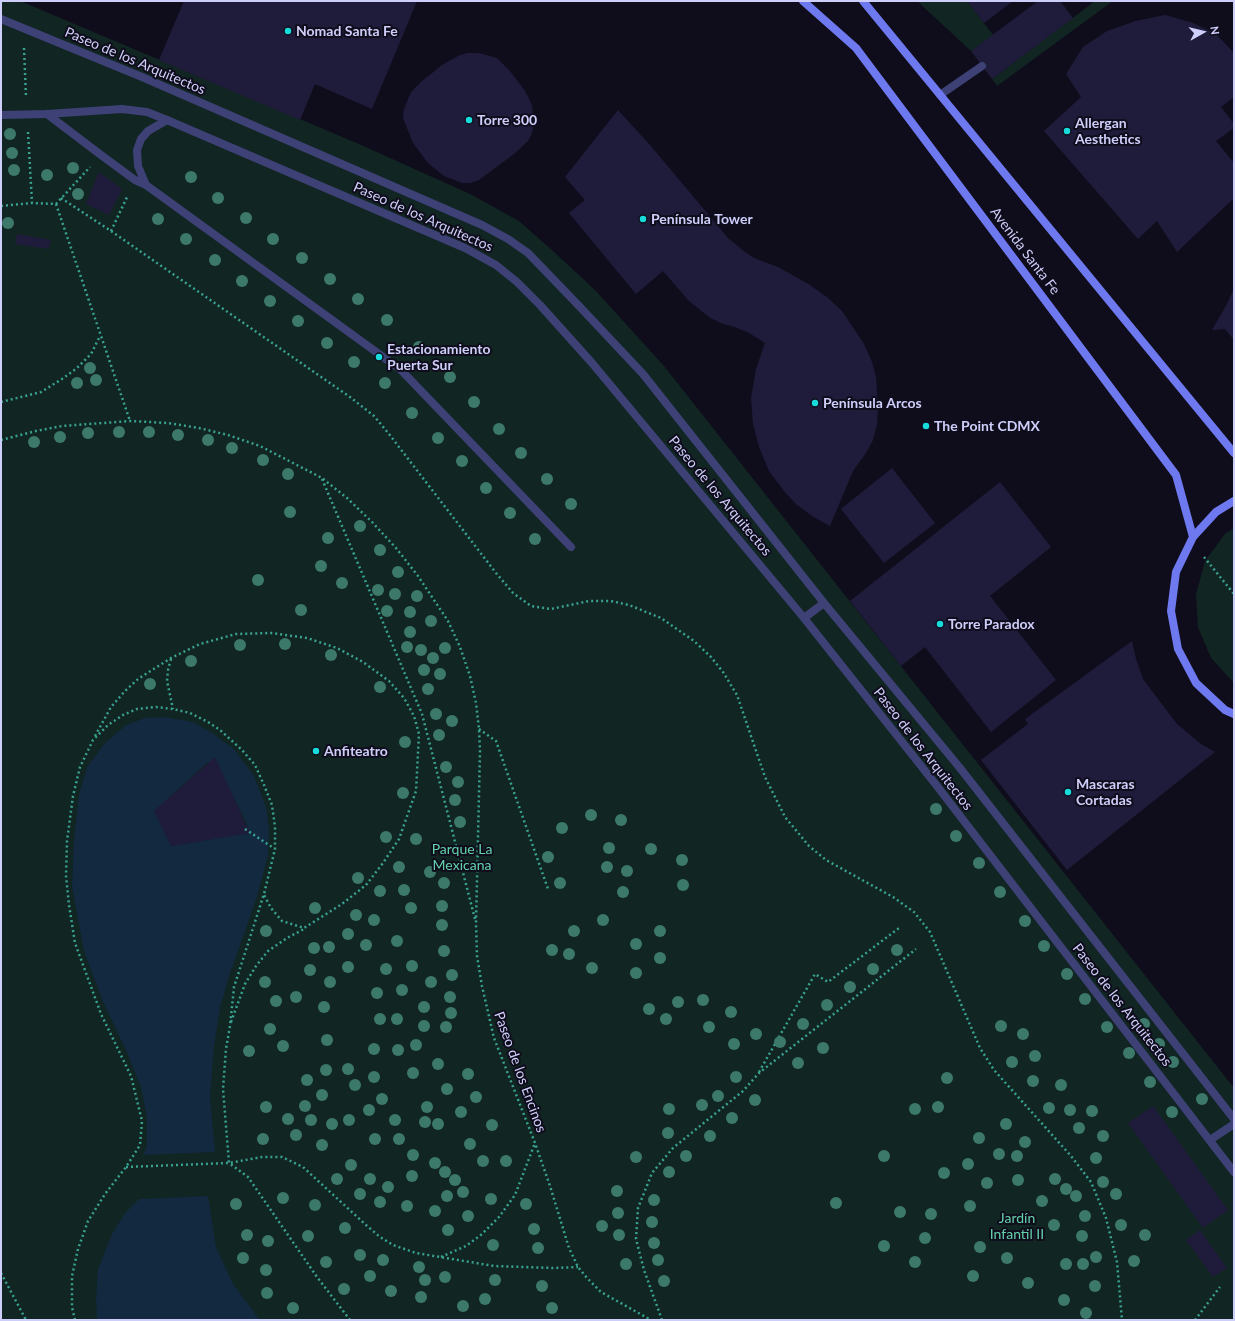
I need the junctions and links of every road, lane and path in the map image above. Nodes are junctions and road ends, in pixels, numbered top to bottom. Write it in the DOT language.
graph roads {
  1 [pos="803,1"];
  2 [pos="863,1"];
  3 [pos="1,19"];
  4 [pos="23,41"];
  5 [pos="982,66"];
  6 [pos="940,95"];
  7 [pos="26,100"];
  8 [pos="47,114"];
  9 [pos="1,115"];
  10 [pos="167,120"];
  11 [pos="28,128"];
  12 [pos="101,155"];
  13 [pos="135,180"];
  14 [pos="146,185"];
  15 [pos="61,198"];
  16 [pos="32,203"];
  17 [pos="56,204"];
  18 [pos="1,206"];
  19 [pos="111,231"];
  20 [pos="100,336"];
  21 [pos="1,402"];
  22 [pos="130,421"];
  23 [pos="1,440"];
  24 [pos="1234,453"];
  25 [pos="322,478"];
  26 [pos="1234,501"];
  27 [pos="1193,537"];
  28 [pos="571,546"];
  29 [pos="1201,553"];
  30 [pos="1234,594"];
  31 [pos="824,603"];
  32 [pos="804,618"];
  33 [pos="171,658"];
  34 [pos="173,709"];
  35 [pos="1234,714"];
  36 [pos="479,729"];
  37 [pos="93,740"];
  38 [pos="245,829"];
  39 [pos="275,849"];
  40 [pos="548,889"];
  41 [pos="264,894"];
  42 [pos="476,923"];
  43 [pos="304,928"];
  44 [pos="899,928"];
  45 [pos="916,949"];
  46 [pos="230,1026"];
  47 [pos="759,1073"];
  48 [pos="1234,1119"];
  49 [pos="1234,1124"];
  50 [pos="1210,1140"];
  51 [pos="535,1142"];
  52 [pos="229,1163"];
  53 [pos="126,1167"];
  54 [pos="1234,1172"];
  55 [pos="441,1257"];
  56 [pos="578,1267"];
  57 [pos="1,1273"];
  58 [pos="1220,1287"];
  59 [pos="26,1320"];
  60 [pos="75,1320"];
  61 [pos="350,1320"];
  62 [pos="651,1320"];
  63 [pos="662,1320"];
  64 [pos="1122,1320"];
  65 [pos="1195,1320"];
  1 -- 27 [label="street, Avenida Santa Fe"];
  2 -- 6 [label="street"];
  3 -- 31 [label="street, Paseo de los Arquitectos"];
  4 -- 7 [label="path"];
  5 -- 6 [label="street"];
  6 -- 24 [label="street"];
  8 -- 9 [label="street, Paseo de los Arquitectos"];
  8 -- 10 [label="street, Paseo de los Arquitectos"];
  8 -- 12 [label="street"];
  10 -- 14 [label="street"];
  10 -- 32 [label="street, Paseo de los Arquitectos"];
  11 -- 16 [label="path"];
  12 -- 13 [label="street"];
  12 -- 15 [label="path"];
  13 -- 14 [label="street"];
  13 -- 19 [label="path"];
  14 -- 28 [label="street"];
  15 -- 17 [label="path"];
  15 -- 19 [label="path"];
  16 -- 17 [label="path"];
  16 -- 18 [label="path"];
  17 -- 20 [label="path"];
  19 -- 64 [label="path"];
  20 -- 21 [label="path"];
  20 -- 22 [label="path"];
  22 -- 23 [label="path, Paseo de los Encinos"];
  22 -- 25 [label="path, Paseo de los Encinos"];
  25 -- 36 [label="path, Paseo de los Encinos"];
  25 -- 42 [label="path"];
  26 -- 27 [label="street"];
  27 -- 35 [label="street"];
  29 -- 30 [label="path"];
  31 -- 32 [label="street"];
  31 -- 48 [label="street, Paseo de los Arquitectos"];
  32 -- 50 [label="street, Paseo de los Arquitectos"];
  33 -- 34 [label="path"];
  33 -- 37 [label="path"];
  33 -- 43 [label="path"];
  34 -- 37 [label="path"];
  34 -- 39 [label="path"];
  36 -- 40 [label="path"];
  36 -- 42 [label="path, Paseo de los Encinos"];
  37 -- 53 [label="path"];
  38 -- 39 [label="path"];
  39 -- 41 [label="path"];
  41 -- 43 [label="path"];
  41 -- 46 [label="path"];
  42 -- 51 [label="path, Paseo de los Encinos"];
  43 -- 46 [label="path"];
  44 -- 47 [label="path"];
  45 -- 47 [label="path"];
  46 -- 52 [label="path"];
  47 -- 63 [label="path"];
  49 -- 50 [label="street"];
  50 -- 54 [label="street, Paseo de los Arquitectos"];
  51 -- 55 [label="path"];
  51 -- 56 [label="path, Paseo de los Encinos"];
  52 -- 53 [label="path"];
  52 -- 55 [label="path"];
  52 -- 61 [label="path"];
  53 -- 60 [label="path"];
  55 -- 56 [label="path"];
  56 -- 62 [label="path, Paseo de los Encinos"];
  57 -- 59 [label="path"];
  58 -- 65 [label="path"];
}
